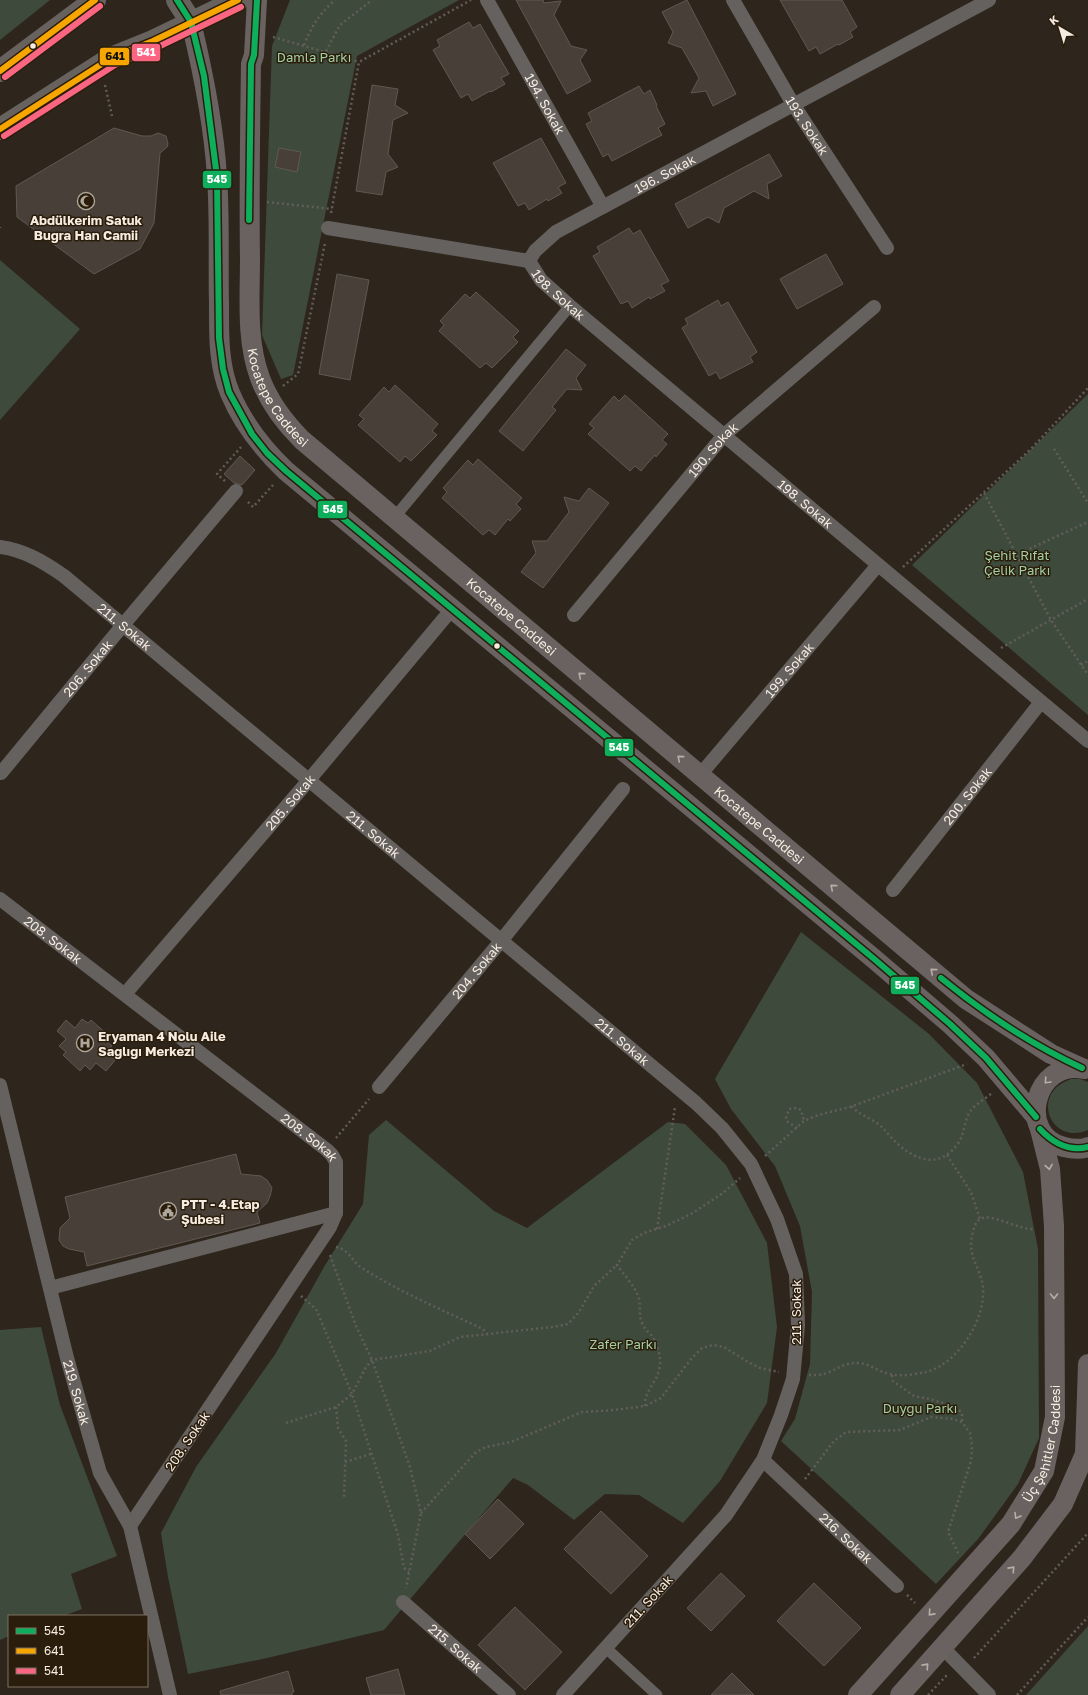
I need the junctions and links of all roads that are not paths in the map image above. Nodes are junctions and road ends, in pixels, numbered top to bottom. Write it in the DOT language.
graph roads {
  1 [pos="95,0"];
  2 [pos="177,0"];
  3 [pos="238,0"];
  4 [pos="258,0"];
  5 [pos="487,0"];
  6 [pos="733,0"];
  7 [pos="989,0"];
  8 [pos="191,22"];
  9 [pos="0,71"];
  10 [pos="793,104"];
  11 [pos="0,128"];
  12 [pos="603,207"];
  13 [pos="328,228"];
  14 [pos="887,248"];
  15 [pos="529,261"];
  16 [pos="570,306"];
  17 [pos="874,306"];
  18 [pos="724,436"];
  19 [pos="236,491"];
  20 [pos="394,518"];
  21 [pos="0,547"];
  22 [pos="878,565"];
  23 [pos="452,609"];
  24 [pos="574,615"];
  25 [pos="123,625"];
  26 [pos="1041,702"];
  27 [pos="1088,741"];
  28 [pos="1,773"];
  29 [pos="700,775"];
  30 [pos="309,780"];
  31 [pos="623,790"];
  32 [pos="893,890"];
  33 [pos="0,899"];
  34 [pos="501,941"];
  35 [pos="126,994"];
  36 [pos="1085,1069"];
  37 [pos="0,1085"];
  38 [pos="379,1087"];
  39 [pos="1038,1123"];
  40 [pos="1088,1147"];
  41 [pos="336,1214"];
  42 [pos="50,1288"];
  43 [pos="1088,1364"];
  44 [pos="1086,1455"];
  45 [pos="762,1460"];
  46 [pos="130,1526"];
  47 [pos="897,1586"];
  48 [pos="403,1602"];
  49 [pos="606,1648"];
  50 [pos="942,1648"];
  51 [pos="170,1695"];
  52 [pos="508,1695"];
  53 [pos="563,1695"];
  54 [pos="657,1695"];
  55 [pos="858,1695"];
  56 [pos="900,1695"];
  57 [pos="989,1695"];
  1 -- 9 [label="main road"];
  2 -- 8 [label="main road"];
  3 -- 8 [label="main road"];
  4 -- 20 [label="main road, Kocatepe Caddesi"];
  5 -- 12 [label="street, 194. Sokak"];
  6 -- 10 [label="street, 193. Sokak"];
  7 -- 10 [label="street, 196. Sokak"];
  8 -- 11 [label="main road"];
  8 -- 23 [label="main road"];
  10 -- 12 [label="street, 196. Sokak"];
  10 -- 14 [label="street, 193. Sokak"];
  12 -- 15 [label="street, 196. Sokak"];
  13 -- 15 [label="street"];
  15 -- 16 [label="street, 198. Sokak"];
  16 -- 18 [label="street, 198. Sokak"];
  16 -- 20 [label="street"];
  17 -- 18 [label="street, 190. Sokak"];
  18 -- 22 [label="street, 198. Sokak"];
  18 -- 24 [label="street, 190. Sokak"];
  19 -- 25 [label="street, 206. Sokak"];
  29 -- 20 [label="main road, Kocatepe Caddesi, one-way"];
  21 -- 25 [label="street, 211. Sokak"];
  22 -- 26 [label="street, 198. Sokak"];
  22 -- 29 [label="street, 199. Sokak"];
  23 -- 30 [label="street, 205. Sokak"];
  23 -- 39 [label="main road"];
  25 -- 28 [label="street, 206. Sokak"];
  25 -- 30 [label="street, 211. Sokak"];
  26 -- 27 [label="street, 198. Sokak"];
  26 -- 32 [label="street, 200. Sokak"];
  36 -- 29 [label="main road, Kocatepe Caddesi, one-way"];
  30 -- 34 [label="street, 211. Sokak"];
  30 -- 35 [label="street, 205. Sokak"];
  31 -- 34 [label="street, 204. Sokak"];
  33 -- 35 [label="street, 208. Sokak"];
  34 -- 38 [label="street, 204. Sokak"];
  34 -- 45 [label="street, 211. Sokak"];
  35 -- 41 [label="street, 208. Sokak"];
  36 -- 39 [label="main road, one-way"];
  37 -- 42 [label="street, 219. Sokak"];
  39 -- 40 [label="main road"];
  39 -- 55 [label="main road, Üç Şehitler Caddesi, one-way"];
  41 -- 42 [label="street"];
  41 -- 46 [label="street, 208. Sokak"];
  42 -- 46 [label="street, 219. Sokak"];
  43 -- 44 [label="main road"];
  50 -- 44 [label="main road, one-way"];
  45 -- 47 [label="street, 216. Sokak"];
  45 -- 49 [label="street, 211. Sokak"];
  46 -- 51 [label="street, 219. Sokak"];
  48 -- 52 [label="street, 215. Sokak"];
  49 -- 53 [label="street, 211. Sokak"];
  49 -- 54 [label="street"];
  56 -- 50 [label="main road, one-way"];
  50 -- 57 [label="street"];
}
